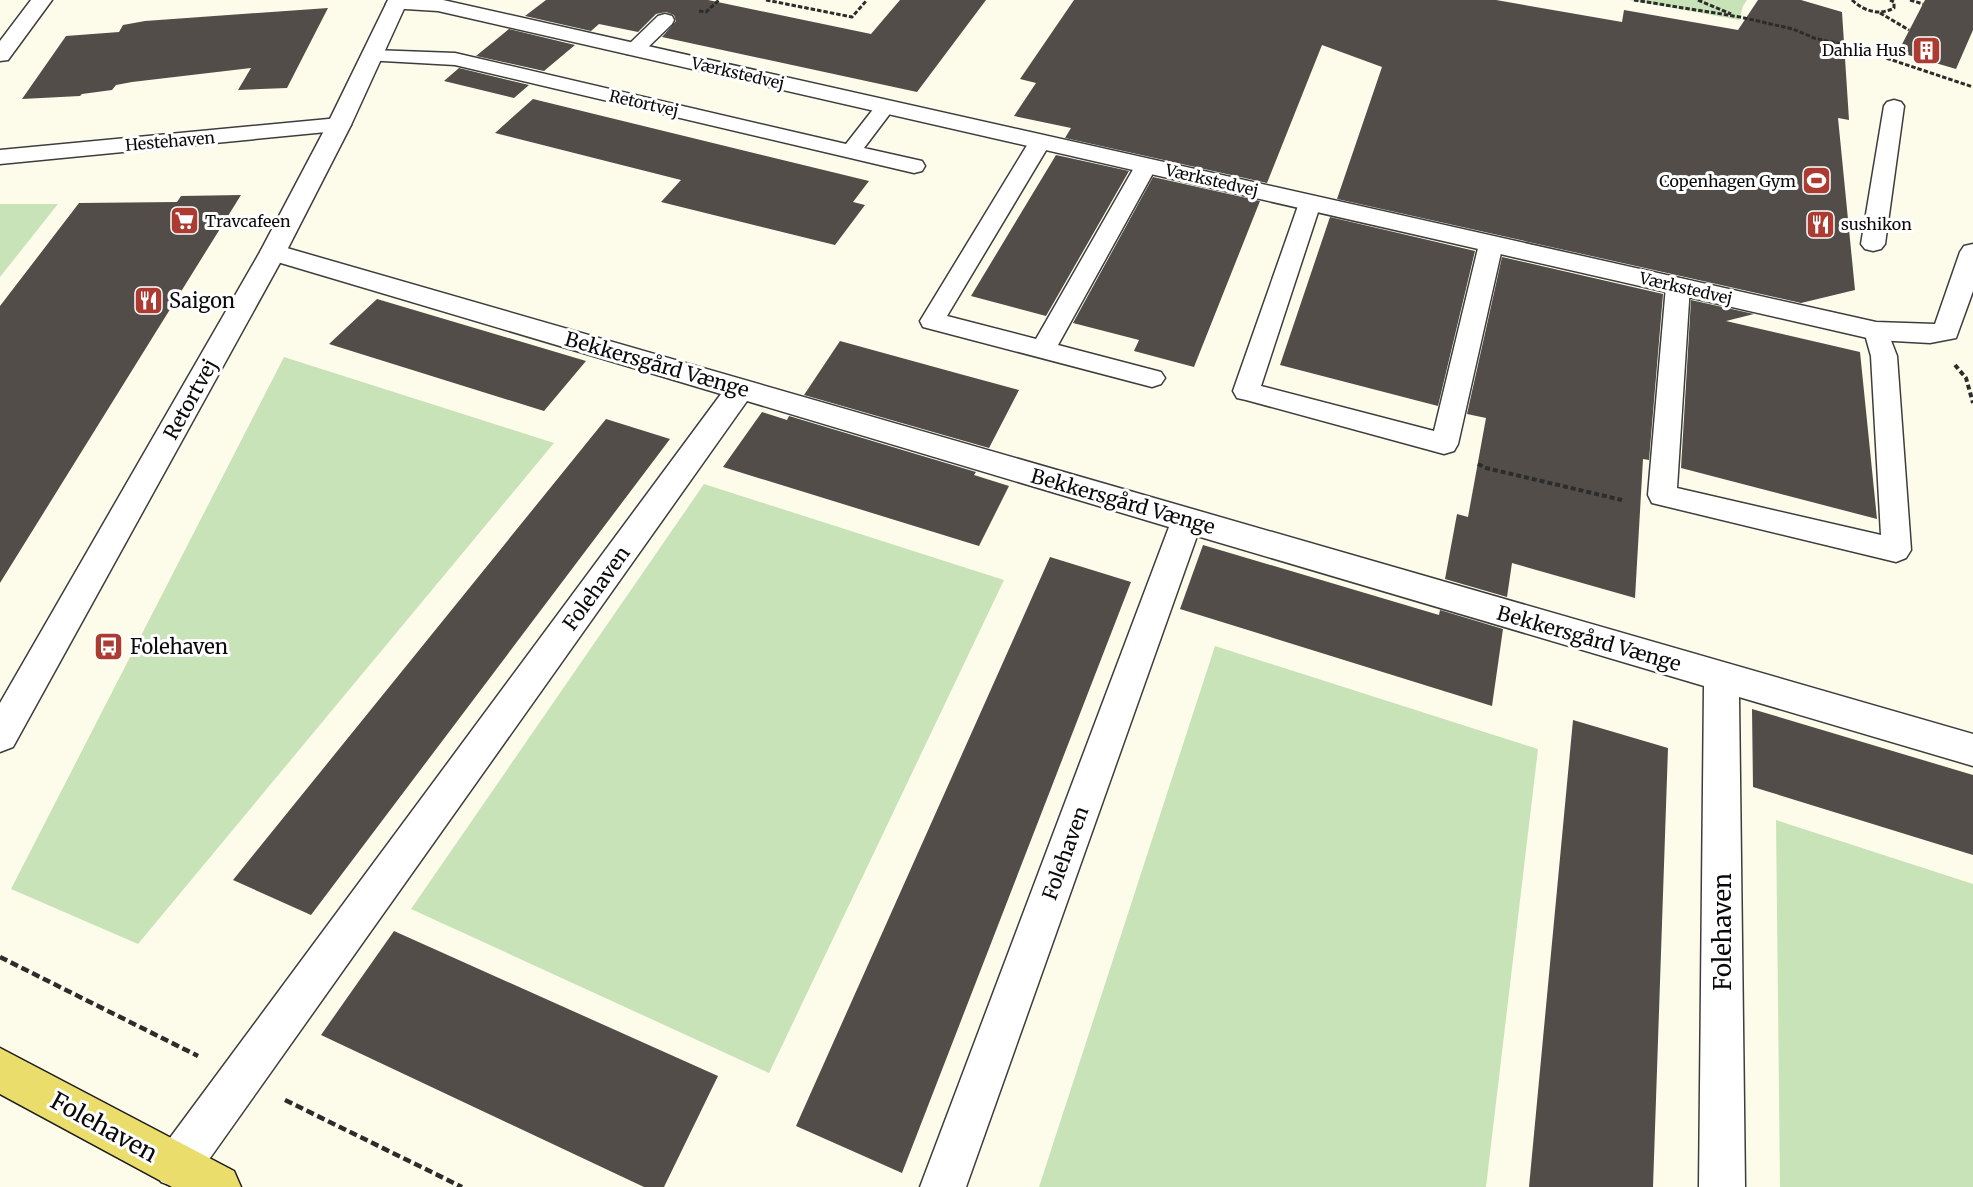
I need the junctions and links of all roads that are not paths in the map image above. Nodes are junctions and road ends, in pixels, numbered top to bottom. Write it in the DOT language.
graph roads {
  1 [pos="42,0"];
  2 [pos="397,2"];
  3 [pos="665,20"];
  4 [pos="634,50"];
  5 [pos="0,55"];
  6 [pos="372,57"];
  7 [pos="1894,106"];
  8 [pos="885,107"];
  9 [pos="339,125"];
  10 [pos="1040,142"];
  11 [pos="851,151"];
  12 [pos="0,156"];
  13 [pos="914,166"];
  14 [pos="1146,166"];
  15 [pos="1310,203"];
  16 [pos="1491,244"];
  17 [pos="1873,244"];
  18 [pos="273,252"];
  19 [pos="1973,252"];
  20 [pos="1678,286"];
  21 [pos="1876,331"];
  22 [pos="1043,350"];
  23 [pos="1152,378"];
  24 [pos="741,388"];
  25 [pos="1188,520"];
  26 [pos="1721,676"];
  27 [pos="0,736"];
  28 [pos="1973,750"];
  29 [pos="0,1070"];
  30 [pos="177,1166"];
  31 [pos="218,1187"];
  32 [pos="943,1187"];
  33 [pos="1722,1187"];
  1 -- 5 [label="street"];
  2 -- 4 [label="street, Værkstedvej"];
  2 -- 6 [label="street, Retortvej"];
  3 -- 4 [label="lane"];
  4 -- 8 [label="street, Værkstedvej"];
  6 -- 9 [label="street, Retortvej"];
  6 -- 11 [label="lane, Retortvej"];
  7 -- 17 [label="lane"];
  8 -- 10 [label="street, Værkstedvej"];
  8 -- 11 [label="lane"];
  9 -- 12 [label="street, Hestehaven"];
  9 -- 18 [label="street, Retortvej"];
  10 -- 14 [label="street, Værkstedvej"];
  10 -- 22 [label="lane"];
  11 -- 13 [label="lane, Retortvej"];
  14 -- 15 [label="street, Værkstedvej"];
  14 -- 22 [label="lane"];
  15 -- 16 [label="street, Værkstedvej"];
  15 -- 16 [label="lane"];
  16 -- 20 [label="street, Værkstedvej"];
  18 -- 24 [label="street, Bekkersgård Vænge"];
  18 -- 27 [label="street, Retortvej"];
  19 -- 21 [label="street, Værkstedvej"];
  20 -- 21 [label="street, Værkstedvej"];
  20 -- 21 [label="lane"];
  22 -- 23 [label="lane"];
  24 -- 25 [label="street, Bekkersgård Vænge"];
  24 -- 30 [label="street, Folehaven"];
  25 -- 26 [label="street, Bekkersgård Vænge"];
  25 -- 32 [label="street, Folehaven"];
  26 -- 28 [label="street, Bekkersgård Vænge"];
  26 -- 33 [label="street, Folehaven"];
  29 -- 30 [label="main road, Folehaven"];
  30 -- 31 [label="main road, Folehaven"];
}
